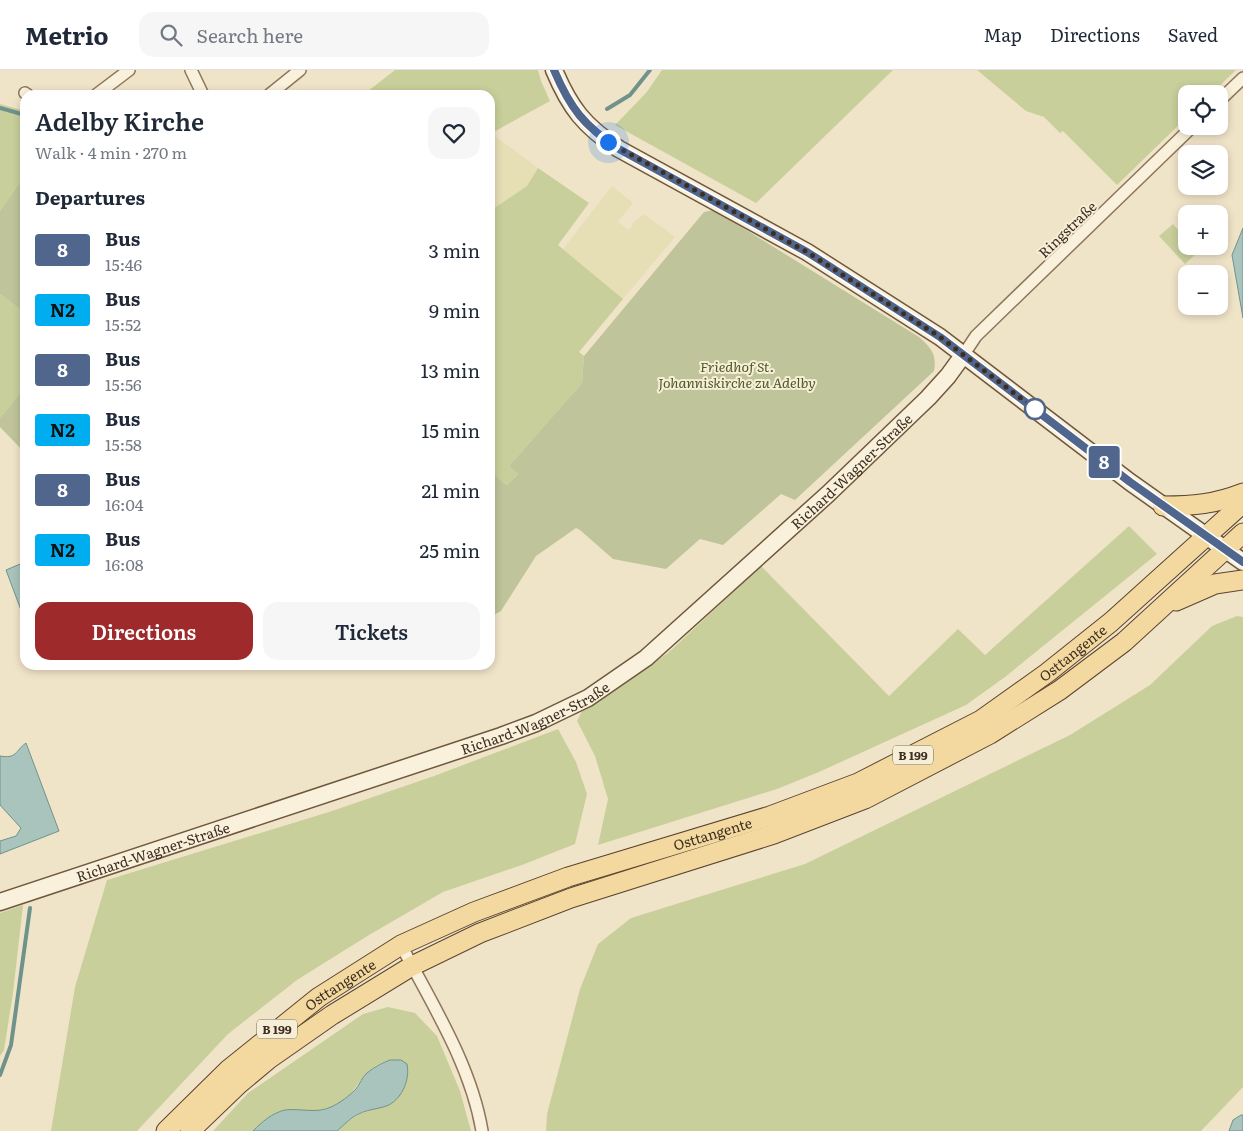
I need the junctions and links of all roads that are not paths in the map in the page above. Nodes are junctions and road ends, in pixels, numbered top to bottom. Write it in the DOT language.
graph roads {
  1 [pos="129,70"];
  2 [pos="191,70"];
  3 [pos="300,70"];
  4 [pos="554,70"];
  5 [pos="1243,78"];
  6 [pos="103,90"];
  7 [pos="201,90"];
  8 [pos="275,90"];
  9 [pos="1228,92"];
  10 [pos="1184,135"];
  11 [pos="964,354"];
  12 [pos="1243,493"];
  13 [pos="1243,503"];
  14 [pos="1163,506"];
  15 [pos="1243,533"];
  16 [pos="1206,537"];
  17 [pos="1225,550"];
  18 [pos="1243,562"];
  19 [pos="1243,580"];
  20 [pos="1159,609"];
  21 [pos="0,902"];
  22 [pos="401,945"];
  23 [pos="412,966"];
  24 [pos="166,1131"];
  25 [pos="190,1131"];
  26 [pos="482,1131"];
  1 -- 6 [label="street"];
  2 -- 7 [label="street"];
  3 -- 8 [label="street"];
  4 -- 11 [label="street"];
  5 -- 9 [label="street"];
  10 -- 11 [label="street, Ringstraße"];
  11 -- 14 [label="street"];
  11 -- 21 [label="street, Richard-Wagner-Straße"];
  12 -- 14 [label="main road"];
  13 -- 16 [label="main road, Osttangente / B 199"];
  14 -- 16 [label="street"];
  15 -- 17 [label="main road, Osttangente / B 199"];
  16 -- 17 [label="street"];
  16 -- 22 [label="main road, Osttangente / B 199"];
  17 -- 18 [label="street"];
  17 -- 20 [label="main road, Osttangente / B 199"];
  19 -- 20 [label="main road"];
  20 -- 23 [label="main road, Osttangente / B 199"];
  22 -- 23 [label="street"];
  22 -- 24 [label="main road, Osttangente / B 199"];
  23 -- 25 [label="main road, Osttangente / B 199"];
  23 -- 26 [label="street"];
}
